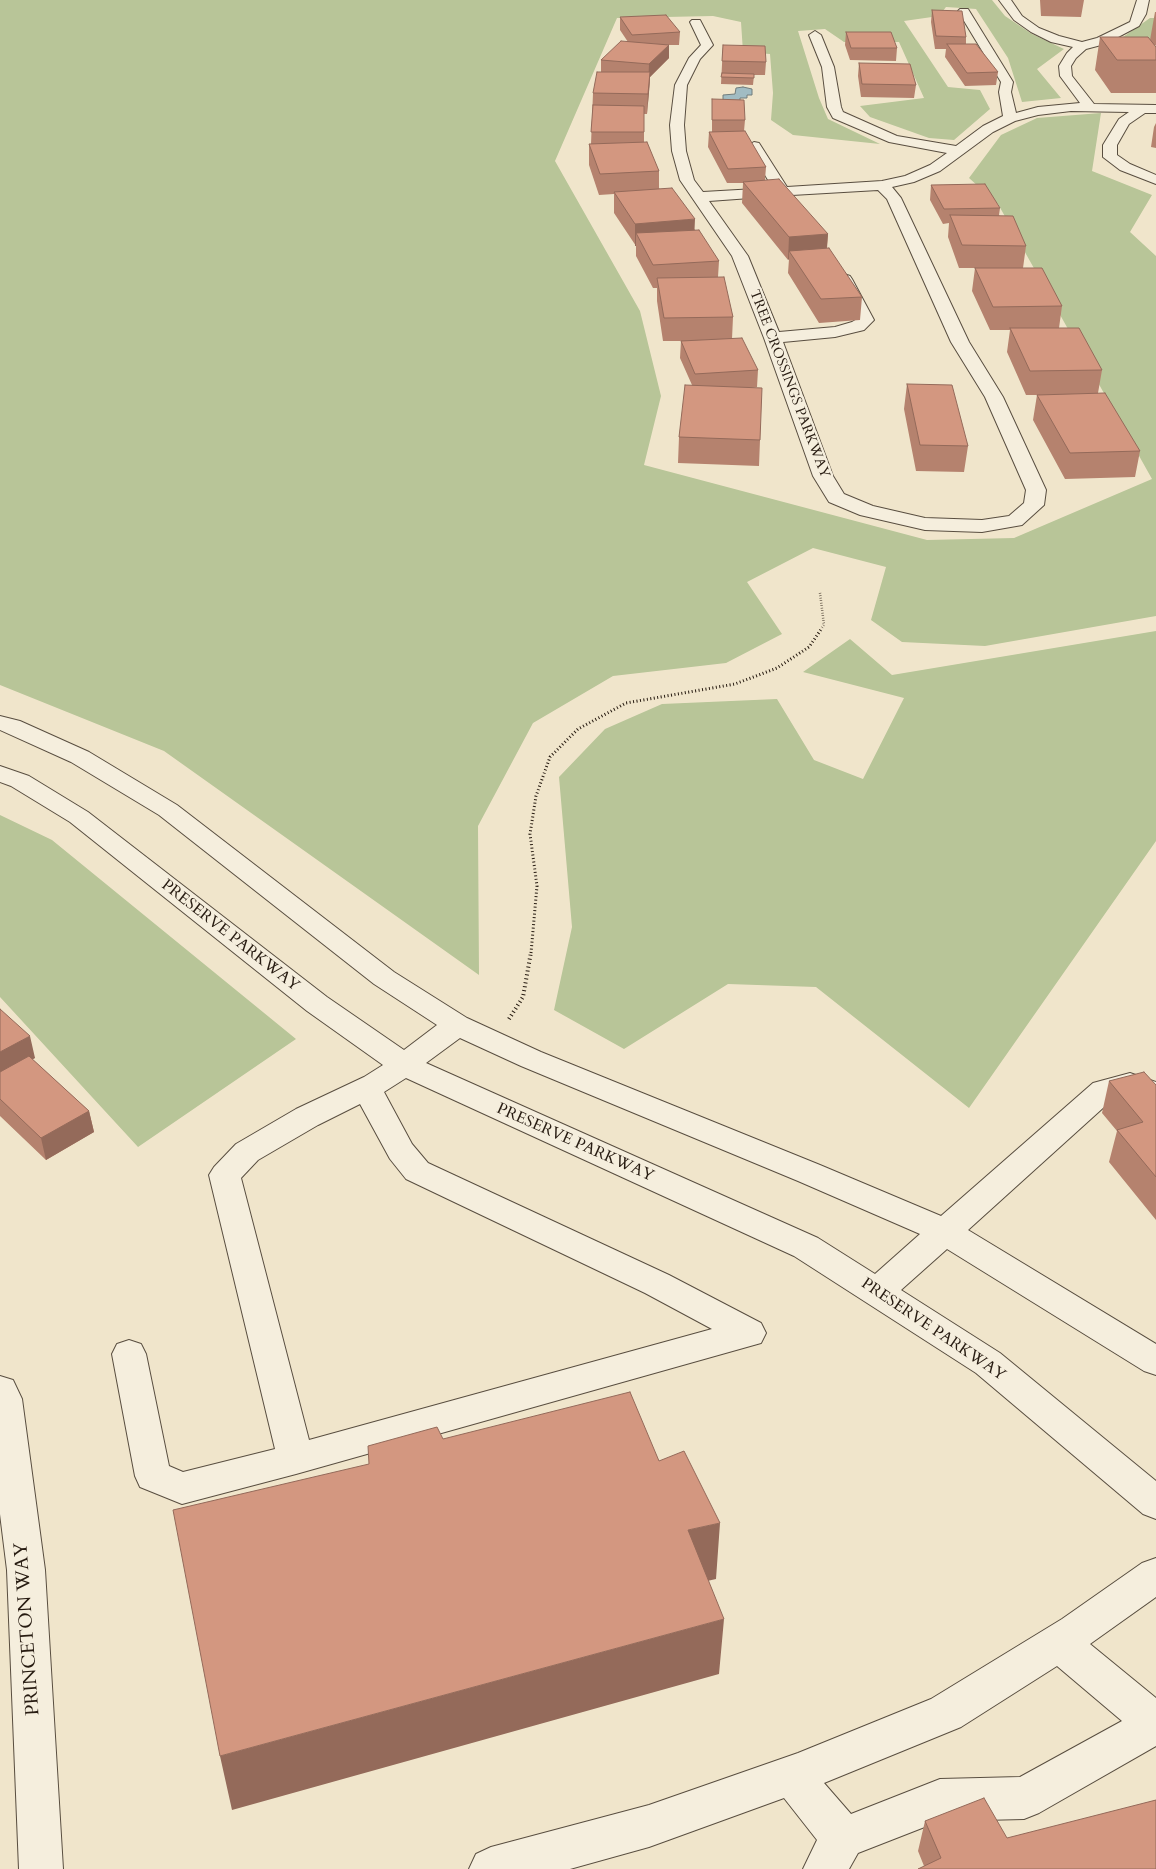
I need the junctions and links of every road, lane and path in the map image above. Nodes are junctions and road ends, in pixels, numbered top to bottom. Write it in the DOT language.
graph roads {
  1 [pos="1005,0"];
  2 [pos="1143,0"];
  3 [pos="964,12"];
  4 [pos="696,22"];
  5 [pos="815,35"];
  6 [pos="1101,41"];
  7 [pos="1119,45"];
  8 [pos="1082,46"];
  9 [pos="1090,107"];
  10 [pos="1149,109"];
  11 [pos="1010,118"];
  12 [pos="754,146"];
  13 [pos="960,151"];
  14 [pos="1156,180"];
  15 [pos="882,185"];
  16 [pos="781,191"];
  17 [pos="698,197"];
  18 [pos="798,213"];
  19 [pos="836,263"];
  20 [pos="773,338"];
  21 [pos="820,593"];
  22 [pos="0,723"];
  23 [pos="0,773"];
  24 [pos="457,1025"];
  25 [pos="494,1043"];
  26 [pos="404,1065"];
  27 [pos="366,1088"];
  28 [pos="1156,1093"];
  29 [pos="946,1232"];
  30 [pos="877,1292"];
  31 [pos="130,1354"];
  32 [pos="1156,1361"];
  33 [pos="0,1390"];
  34 [pos="296,1460"];
  35 [pos="1156,1503"];
  36 [pos="1156,1575"];
  37 [pos="1059,1643"];
  38 [pos="1156,1724"];
  39 [pos="792,1776"];
  40 [pos="834,1854"];
  41 [pos="534,1864"];
  42 [pos="41,1869"];
  43 [pos="491,1869"];
  1 -- 8 [label="street"];
  2 -- 6 [label="street"];
  3 -- 11 [label="street"];
  4 -- 17 [label="street, TREE CROSSINGS PARKWAY"];
  5 -- 13 [label="street"];
  6 -- 7 [label="street"];
  6 -- 8 [label="street"];
  8 -- 9 [label="street"];
  9 -- 10 [label="street"];
  9 -- 11 [label="street"];
  10 -- 14 [label="street"];
  11 -- 13 [label="street"];
  12 -- 16 [label="street"];
  13 -- 15 [label="street"];
  15 -- 16 [label="street"];
  15 -- 20 [label="street, TREE CROSSINGS PARKWAY"];
  16 -- 17 [label="street"];
  16 -- 18 [label="street"];
  17 -- 20 [label="street, TREE CROSSINGS PARKWAY"];
  19 -- 20 [label="street"];
  21 -- 25 [label="path"];
  22 -- 24 [label="street"];
  23 -- 26 [label="street, PRESERVE PARKWAY"];
  24 -- 25 [label="street"];
  24 -- 26 [label="street"];
  25 -- 29 [label="street"];
  26 -- 27 [label="street"];
  26 -- 30 [label="street, PRESERVE PARKWAY"];
  27 -- 34 [label="street"];
  27 -- 34 [label="street"];
  28 -- 29 [label="street"];
  29 -- 30 [label="street"];
  29 -- 32 [label="street"];
  30 -- 35 [label="street, PRESERVE PARKWAY"];
  31 -- 34 [label="street"];
  33 -- 42 [label="street, PRINCETON WAY"];
  36 -- 37 [label="street"];
  37 -- 38 [label="street"];
  37 -- 39 [label="street"];
  38 -- 40 [label="street"];
  39 -- 40 [label="street"];
  39 -- 41 [label="street"];
  41 -- 43 [label="street"];
}
